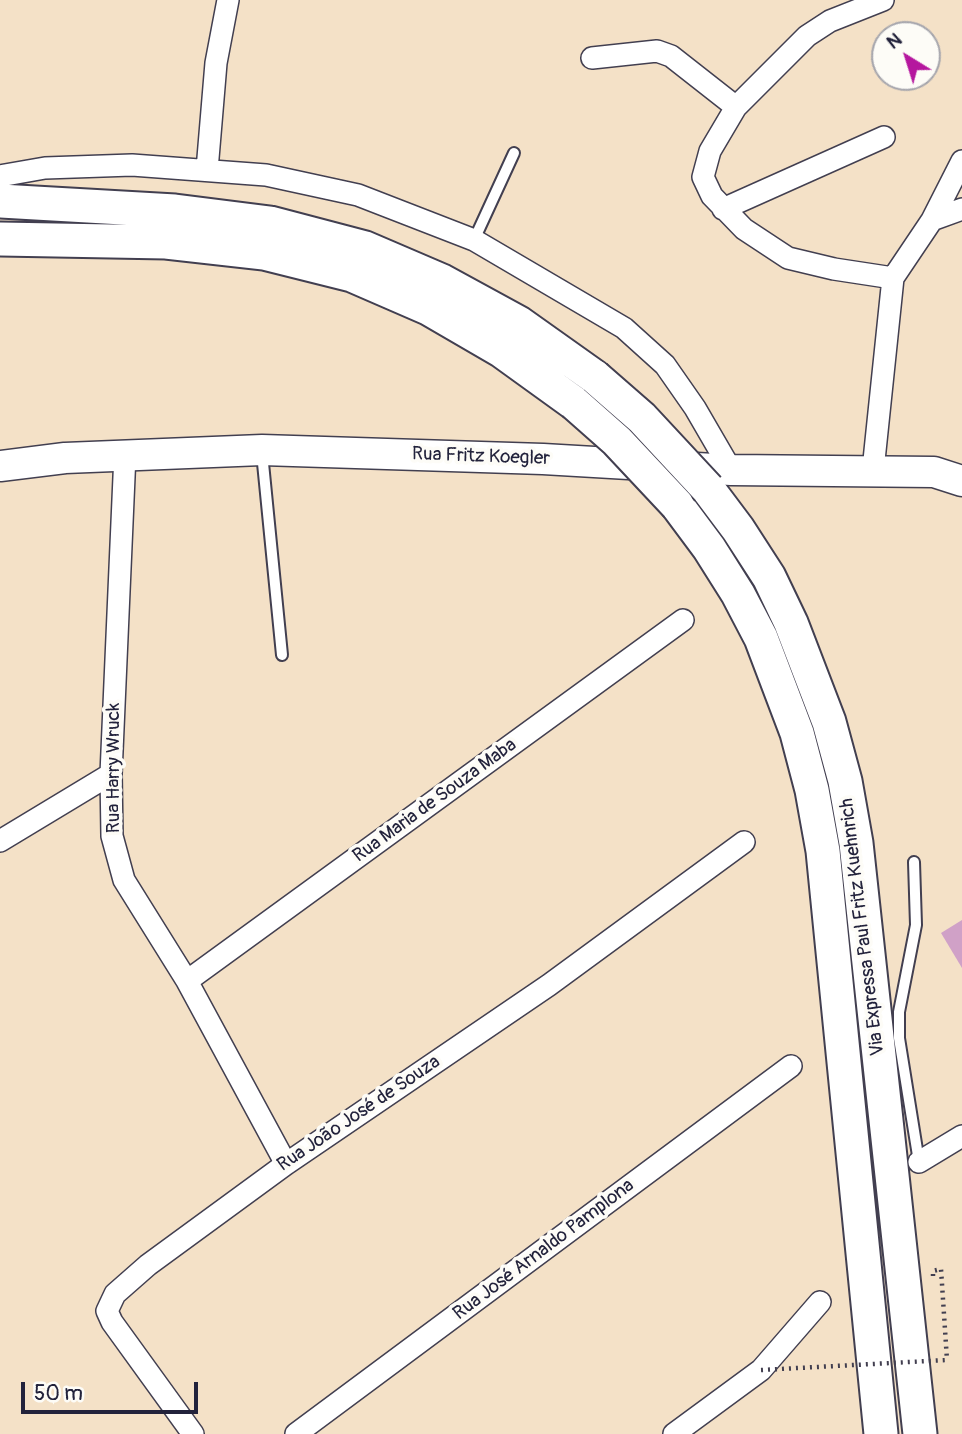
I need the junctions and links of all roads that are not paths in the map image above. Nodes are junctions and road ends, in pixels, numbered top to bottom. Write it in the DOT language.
graph roads {
  1 [pos="228,0"];
  2 [pos="883,0"];
  3 [pos="592,58"];
  4 [pos="736,107"];
  5 [pos="884,137"];
  6 [pos="514,153"];
  7 [pos="962,161"];
  8 [pos="207,170"];
  9 [pos="0,176"];
  10 [pos="0,201"];
  11 [pos="723,209"];
  12 [pos="962,209"];
  13 [pos="932,220"];
  14 [pos="0,239"];
  15 [pos="474,240"];
  16 [pos="893,278"];
  17 [pos="262,450"];
  18 [pos="125,454"];
  19 [pos="0,466"];
  20 [pos="873,470"];
  21 [pos="720,479"];
  22 [pos="962,481"];
  23 [pos="683,620"];
  24 [pos="282,655"];
  25 [pos="111,774"];
  26 [pos="0,841"];
  27 [pos="744,842"];
  28 [pos="914,862"];
  29 [pos="187,981"];
  30 [pos="791,1066"];
  31 [pos="962,1136"];
  32 [pos="919,1162"];
  33 [pos="286,1164"];
  34 [pos="820,1302"];
  35 [pos="193,1434"];
  36 [pos="296,1434"];
  37 [pos="674,1434"];
  38 [pos="881,1434"];
  39 [pos="920,1434"];
  1 -- 8 [label="street"];
  2 -- 4 [label="street"];
  3 -- 4 [label="street"];
  4 -- 11 [label="street"];
  5 -- 11 [label="street"];
  6 -- 15 [label="lane"];
  7 -- 13 [label="street"];
  8 -- 9 [label="street"];
  8 -- 15 [label="street"];
  10 -- 21 [label="main road, Via Expressa Paul Fritz Kuehnrich, bridge"];
  11 -- 16 [label="street"];
  12 -- 13 [label="street"];
  13 -- 16 [label="street"];
  14 -- 38 [label="main road, Via Expressa Paul Fritz Kuehnrich, bridge"];
  15 -- 21 [label="street"];
  16 -- 20 [label="street"];
  17 -- 18 [label="street, Rua Fritz Koegler"];
  17 -- 21 [label="street, Rua Fritz Koegler"];
  17 -- 24 [label="lane"];
  18 -- 19 [label="street, Rua Fritz Koegler"];
  18 -- 25 [label="street, Rua Harry Wruck"];
  20 -- 21 [label="street, Rua Fritz Koegler"];
  20 -- 22 [label="street, Rua Fritz Koegler"];
  21 -- 39 [label="main road, Via Expressa Paul Fritz Kuehnrich"];
  23 -- 29 [label="street, Rua Maria de Souza Maba"];
  25 -- 26 [label="street"];
  25 -- 29 [label="street, Rua Harry Wruck"];
  27 -- 33 [label="street, Rua João José de Souza"];
  28 -- 32 [label="lane"];
  29 -- 33 [label="street, Rua Harry Wruck"];
  30 -- 36 [label="street, Rua José Arnaldo Pamplona"];
  31 -- 32 [label="street"];
  33 -- 35 [label="street, Rua João José de Souza"];
  34 -- 37 [label="street"];
}
